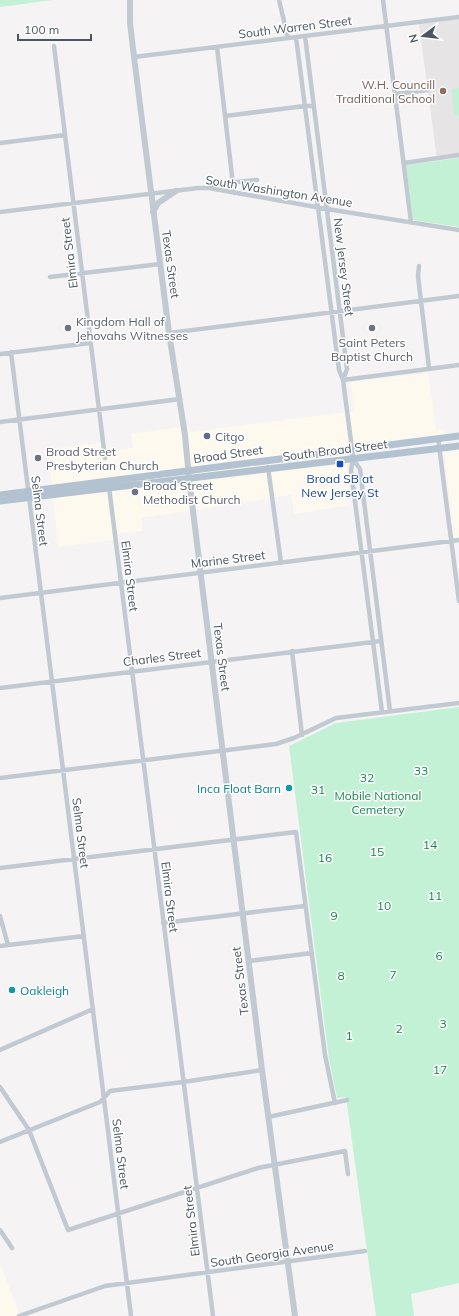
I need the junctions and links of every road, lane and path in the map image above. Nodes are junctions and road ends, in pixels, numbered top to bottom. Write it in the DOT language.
graph roads {
  1 [pos="130,0"];
  2 [pos="279,0"];
  3 [pos="383,0"];
  4 [pos="459,17"];
  5 [pos="387,26"];
  6 [pos="305,36"];
  7 [pos="296,37"];
  8 [pos="288,38"];
  9 [pos="54,46"];
  10 [pos="217,47"];
  11 [pos="134,57"];
  12 [pos="428,90"];
  13 [pos="395,94"];
  14 [pos="305,106"];
  15 [pos="314,106"];
  16 [pos="225,116"];
  17 [pos="65,135"];
  18 [pos="0,143"];
  19 [pos="459,155"];
  20 [pos="404,162"];
  21 [pos="322,170"];
  22 [pos="314,171"];
  23 [pos="257,180"];
  24 [pos="233,183"];
  25 [pos="209,188"];
  26 [pos="176,191"];
  27 [pos="234,193"];
  28 [pos="151,194"];
  29 [pos="73,203"];
  30 [pos="318,208"];
  31 [pos="327,209"];
  32 [pos="0,212"];
  33 [pos="153,212"];
  34 [pos="411,222"];
  35 [pos="459,230"];
  36 [pos="330,239"];
  37 [pos="323,240"];
  38 [pos="160,264"];
  39 [pos="419,266"];
  40 [pos="82,273"];
  41 [pos="50,277"];
  42 [pos="459,296"];
  43 [pos="421,301"];
  44 [pos="340,312"];
  45 [pos="332,313"];
  46 [pos="170,333"];
  47 [pos="90,343"];
  48 [pos="11,352"];
  49 [pos="0,354"];
  50 [pos="459,365"];
  51 [pos="429,368"];
  52 [pos="343,380"];
  53 [pos="180,399"];
  54 [pos="99,409"];
  55 [pos="19,419"];
  56 [pos="0,422"];
  57 [pos="459,436"];
  58 [pos="438,438"];
  59 [pos="459,446"];
  60 [pos="440,448"];
  61 [pos="352,449"];
  62 [pos="302,455"];
  63 [pos="105,458"];
  64 [pos="353,459"];
  65 [pos="267,460"];
  66 [pos="304,465"];
  67 [pos="269,469"];
  68 [pos="189,475"];
  69 [pos="108,485"];
  70 [pos="0,495"];
  71 [pos="28,495"];
  72 [pos="0,501"];
  73 [pos="459,540"];
  74 [pos="451,541"];
  75 [pos="370,551"];
  76 [pos="361,552"];
  77 [pos="281,563"];
  78 [pos="200,573"];
  79 [pos="120,583"];
  80 [pos="40,593"];
  81 [pos="0,598"];
  82 [pos="459,601"];
  83 [pos="373,641"];
  84 [pos="381,641"];
  85 [pos="292,651"];
  86 [pos="212,661"];
  87 [pos="132,671"];
  88 [pos="52,681"];
  89 [pos="0,688"];
  90 [pos="459,703"];
  91 [pos="390,711"];
  92 [pos="382,712"];
  93 [pos="302,734"];
  94 [pos="223,751"];
  95 [pos="143,761"];
  96 [pos="63,770"];
  97 [pos="0,778"];
  98 [pos="234,839"];
  99 [pos="154,849"];
  100 [pos="75,859"];
  101 [pos="0,868"];
  102 [pos="305,906"];
  103 [pos="243,913"];
  104 [pos="0,916"];
  105 [pos="163,924"];
  106 [pos="84,936"];
  107 [pos="8,945"];
  108 [pos="0,946"];
  109 [pos="312,953"];
  110 [pos="249,961"];
  111 [pos="93,1009"];
  112 [pos="0,1050"];
  113 [pos="262,1070"];
  114 [pos="183,1082"];
  115 [pos="0,1087"];
  116 [pos="104,1096"];
  117 [pos="347,1100"];
  118 [pos="335,1103"];
  119 [pos="268,1117"];
  120 [pos="29,1130"];
  121 [pos="0,1142"];
  122 [pos="275,1166"];
  123 [pos="348,1174"];
  124 [pos="197,1188"];
  125 [pos="119,1213"];
  126 [pos="0,1230"];
  127 [pos="12,1248"];
  128 [pos="366,1251"];
  129 [pos="288,1262"];
  130 [pos="207,1272"];
  131 [pos="127,1283"];
  132 [pos="19,1316"];
  133 [pos="131,1316"];
  134 [pos="213,1316"];
  135 [pos="295,1316"];
  1 -- 11 [label="street, Texas Street"];
  2 -- 8 [label="street"];
  3 -- 5 [label="street"];
  4 -- 5 [label="street, South Warren Street"];
  5 -- 6 [label="street, South Warren Street"];
  5 -- 13 [label="street"];
  6 -- 7 [label="street, South Warren Street"];
  6 -- 15 [label="street, New Jersey Street"];
  7 -- 8 [label="street, South Warren Street"];
  7 -- 14 [label="street, New Jersey Street"];
  8 -- 10 [label="street, South Warren Street"];
  9 -- 17 [label="street, Elmira Street"];
  10 -- 11 [label="street, South Warren Street"];
  10 -- 16 [label="street"];
  11 -- 28 [label="street, Texas Street"];
  12 -- 13 [label="street"];
  13 -- 20 [label="street"];
  14 -- 15 [label="street"];
  14 -- 16 [label="street"];
  14 -- 22 [label="street, New Jersey Street"];
  15 -- 21 [label="street, New Jersey Street"];
  16 -- 24 [label="street"];
  17 -- 18 [label="street"];
  17 -- 29 [label="street, Elmira Street"];
  19 -- 20 [label="street"];
  20 -- 34 [label="street"];
  21 -- 22 [label="street"];
  21 -- 31 [label="street, New Jersey Street"];
  22 -- 30 [label="street, New Jersey Street"];
  23 -- 24 [label="street"];
  24 -- 25 [label="street"];
  24 -- 27 [label="street"];
  25 -- 26 [label="street, South Washington Avenue"];
  25 -- 27 [label="street, South Washington Avenue"];
  26 -- 28 [label="street, South Washington Avenue"];
  26 -- 33 [label="street"];
  27 -- 30 [label="street, South Washington Avenue"];
  28 -- 29 [label="street, South Washington Avenue"];
  28 -- 33 [label="street, Texas Street"];
  29 -- 32 [label="street, South Washington Avenue"];
  29 -- 40 [label="street, Elmira Street"];
  30 -- 31 [label="street, South Washington Avenue"];
  30 -- 37 [label="street, New Jersey Street"];
  31 -- 34 [label="street, South Washington Avenue"];
  31 -- 36 [label="street, New Jersey Street"];
  33 -- 38 [label="street, Texas Street"];
  34 -- 35 [label="street, South Washington Avenue"];
  36 -- 37 [label="street"];
  36 -- 44 [label="street, New Jersey Street"];
  37 -- 45 [label="street, New Jersey Street"];
  38 -- 40 [label="street"];
  38 -- 46 [label="street, Texas Street"];
  39 -- 43 [label="street"];
  40 -- 41 [label="street"];
  40 -- 47 [label="street, Elmira Street"];
  42 -- 43 [label="street"];
  43 -- 44 [label="street"];
  43 -- 51 [label="street"];
  44 -- 45 [label="street"];
  44 -- 52 [label="street, New Jersey Street"];
  45 -- 46 [label="street"];
  45 -- 52 [label="street, New Jersey Street"];
  46 -- 53 [label="street, Texas Street"];
  47 -- 48 [label="street"];
  47 -- 54 [label="street, Elmira Street"];
  48 -- 49 [label="street"];
  48 -- 55 [label="street, Selma Street"];
  50 -- 51 [label="street"];
  51 -- 52 [label="street"];
  52 -- 61 [label="street, New Jersey Street"];
  53 -- 54 [label="street"];
  53 -- 68 [label="street, Texas Street"];
  54 -- 55 [label="street"];
  54 -- 63 [label="street, Elmira Street"];
  55 -- 56 [label="street"];
  55 -- 71 [label="street, Selma Street"];
  57 -- 58 [label="main road, Broad Street"];
  58 -- 60 [label="street"];
  58 -- 61 [label="main road, Broad Street"];
  59 -- 60 [label="main road, South Broad Street"];
  60 -- 64 [label="main road, South Broad Street"];
  60 -- 74 [label="street"];
  61 -- 62 [label="main road, Broad Street"];
  61 -- 64 [label="street, New Jersey Street"];
  62 -- 65 [label="main road, Broad Street"];
  62 -- 66 [label="street"];
  64 -- 66 [label="main road, South Broad Street"];
  64 -- 75 [label="street, New Jersey Street"];
  64 -- 76 [label="street, New Jersey Street"];
  65 -- 67 [label="street"];
  65 -- 68 [label="main road, Broad Street"];
  66 -- 67 [label="main road, South Broad Street"];
  67 -- 68 [label="main road, South Broad Street"];
  67 -- 77 [label="street"];
  68 -- 69 [label="main road, Broad Street"];
  68 -- 78 [label="street, Texas Street"];
  69 -- 71 [label="main road, Broad Street"];
  69 -- 79 [label="street, Elmira Street"];
  70 -- 71 [label="main road, Broad Street"];
  71 -- 72 [label="main road"];
  71 -- 80 [label="street, Selma Street"];
  73 -- 74 [label="street, Marine Street"];
  74 -- 75 [label="street, Marine Street"];
  74 -- 82 [label="street"];
  75 -- 76 [label="street, Marine Street"];
  75 -- 84 [label="street, New Jersey Street"];
  76 -- 77 [label="street, Marine Street"];
  76 -- 83 [label="street, New Jersey Street"];
  77 -- 78 [label="street, Marine Street"];
  78 -- 79 [label="street, Marine Street"];
  78 -- 86 [label="street, Texas Street"];
  79 -- 80 [label="street, Marine Street"];
  79 -- 87 [label="street, Elmira Street"];
  80 -- 81 [label="street, Marine Street"];
  80 -- 88 [label="street, Selma Street"];
  83 -- 84 [label="street, Charles Street"];
  83 -- 85 [label="street, Charles Street"];
  83 -- 92 [label="street, New Jersey Street"];
  84 -- 91 [label="street, New Jersey Street"];
  85 -- 86 [label="street, Charles Street"];
  85 -- 93 [label="street"];
  86 -- 87 [label="street, Charles Street"];
  86 -- 94 [label="street, Texas Street"];
  87 -- 88 [label="street, Charles Street"];
  87 -- 95 [label="street, Elmira Street"];
  88 -- 89 [label="street, Charles Street"];
  88 -- 96 [label="street, Selma Street"];
  90 -- 91 [label="street"];
  91 -- 92 [label="street"];
  92 -- 93 [label="street"];
  93 -- 94 [label="street"];
  94 -- 95 [label="street"];
  94 -- 98 [label="street, Texas Street"];
  95 -- 96 [label="street"];
  95 -- 99 [label="street, Elmira Street"];
  96 -- 97 [label="street"];
  96 -- 100 [label="street, Selma Street"];
  98 -- 99 [label="street"];
  98 -- 102 [label="street"];
  98 -- 103 [label="street, Texas Street"];
  99 -- 100 [label="street"];
  99 -- 105 [label="street, Elmira Street"];
  100 -- 101 [label="street"];
  100 -- 106 [label="street, Selma Street"];
  102 -- 103 [label="street"];
  102 -- 109 [label="street"];
  103 -- 105 [label="street"];
  103 -- 110 [label="street, Texas Street"];
  104 -- 107 [label="street"];
  105 -- 114 [label="street, Elmira Street"];
  106 -- 107 [label="street"];
  106 -- 111 [label="street, Selma Street"];
  107 -- 108 [label="street"];
  109 -- 110 [label="street"];
  109 -- 118 [label="street"];
  110 -- 113 [label="street, Texas Street"];
  111 -- 112 [label="street"];
  111 -- 116 [label="street, Selma Street"];
  113 -- 114 [label="street"];
  113 -- 119 [label="street, Texas Street"];
  114 -- 116 [label="street"];
  114 -- 124 [label="street, Elmira Street"];
  115 -- 120 [label="street"];
  116 -- 120 [label="street"];
  116 -- 125 [label="street, Selma Street"];
  117 -- 118 [label="street"];
  118 -- 119 [label="street"];
  119 -- 122 [label="street, Texas Street"];
  120 -- 121 [label="street"];
  120 -- 125 [label="street"];
  122 -- 123 [label="street"];
  122 -- 124 [label="street"];
  122 -- 129 [label="street, Texas Street"];
  124 -- 125 [label="street"];
  124 -- 130 [label="street, Elmira Street"];
  125 -- 131 [label="street, Selma Street"];
  126 -- 127 [label="street"];
  128 -- 129 [label="street, South Georgia Avenue"];
  129 -- 130 [label="street, South Georgia Avenue"];
  129 -- 135 [label="street, Texas Street"];
  130 -- 131 [label="street, South Georgia Avenue"];
  130 -- 134 [label="street, Elmira Street"];
  131 -- 132 [label="street, South Georgia Avenue"];
  131 -- 133 [label="street, Selma Street"];
}
